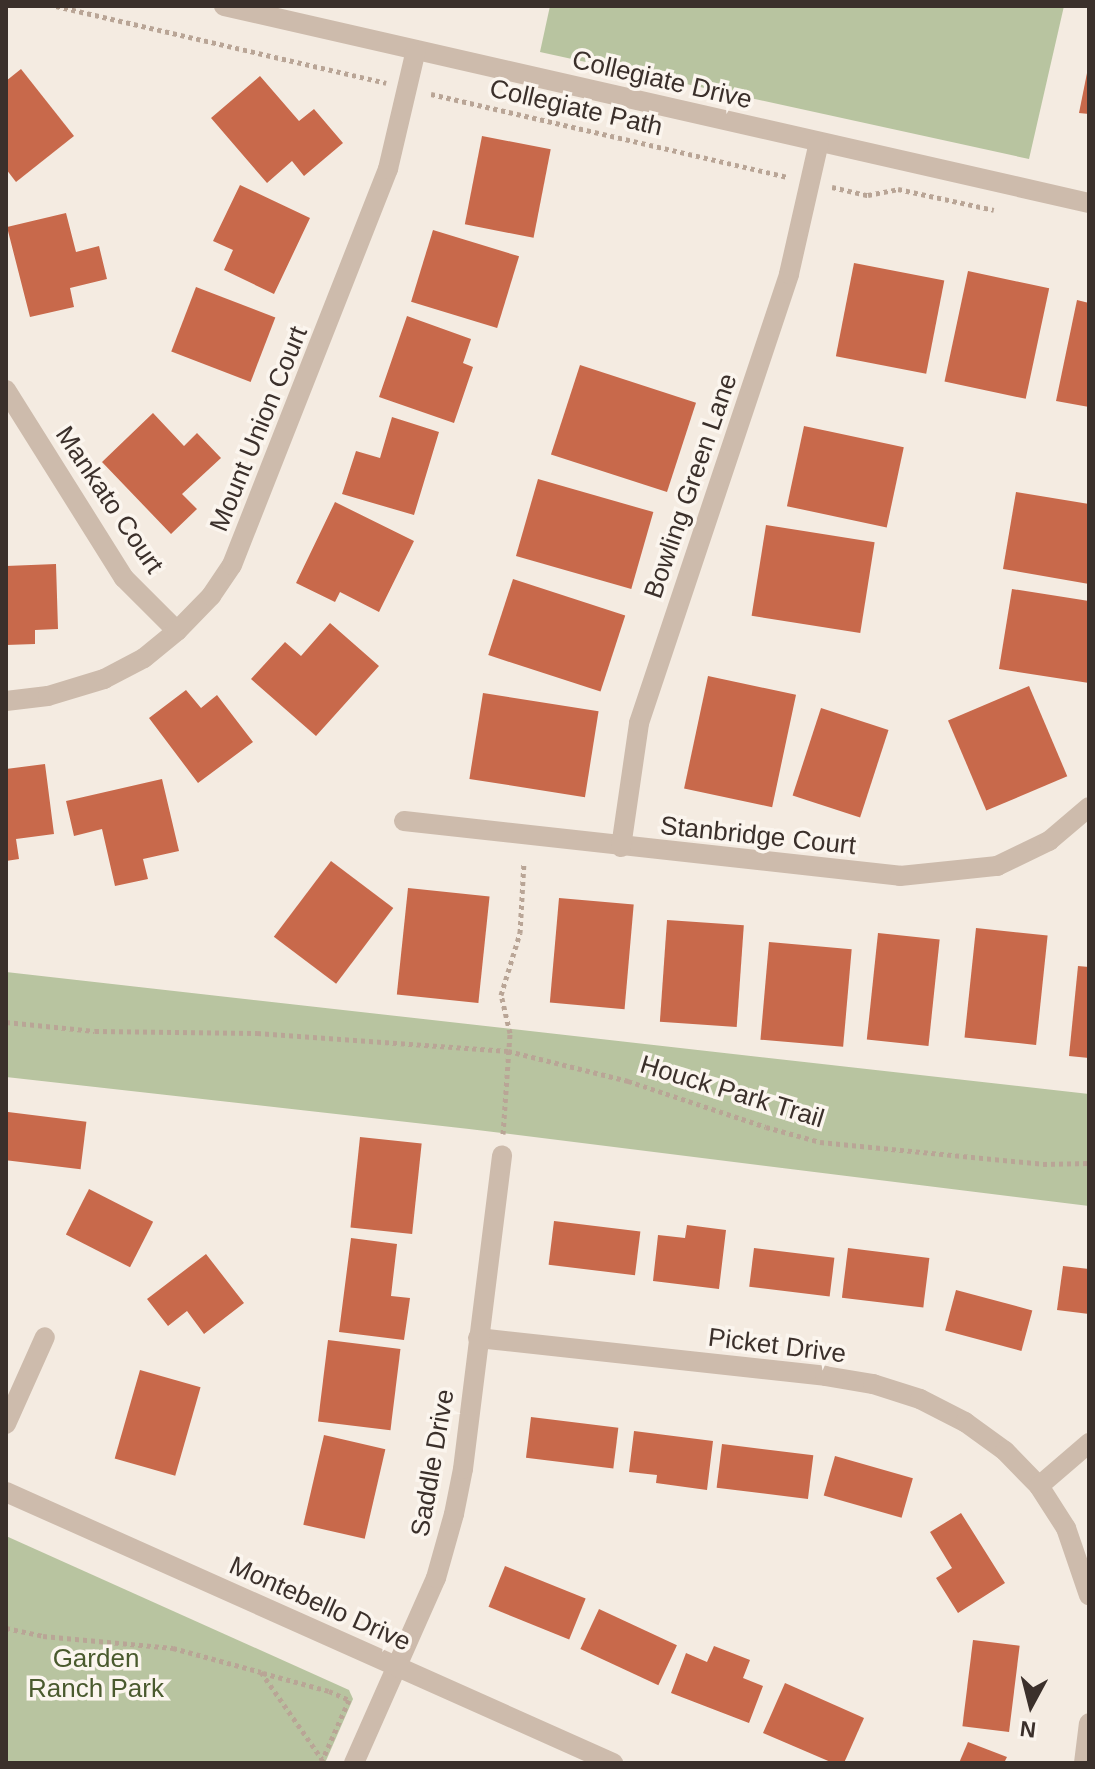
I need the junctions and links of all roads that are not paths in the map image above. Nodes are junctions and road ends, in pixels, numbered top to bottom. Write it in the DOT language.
graph roads {
  1 [pos="224,6"];
  2 [pos="416,50"];
  3 [pos="819,142"];
  4 [pos="1089,203"];
  5 [pos="6,390"];
  6 [pos="177,631"];
  7 [pos="6,701"];
  8 [pos="1089,807"];
  9 [pos="404,821"];
  10 [pos="621,847"];
  11 [pos="502,1155"];
  12 [pos="45,1337"];
  13 [pos="478,1338"];
  14 [pos="6,1424"];
  15 [pos="1089,1443"];
  16 [pos="1039,1486"];
  17 [pos="6,1492"];
  18 [pos="1089,1595"];
  19 [pos="398,1668"];
  20 [pos="1089,1723"];
  21 [pos="354,1763"];
  22 [pos="613,1763"];
  23 [pos="1084,1763"];
  1 -- 2 [label="street, Collegiate Drive"];
  2 -- 3 [label="street, Collegiate Drive"];
  2 -- 6 [label="street, Mount Union Court"];
  3 -- 4 [label="street, Collegiate Drive"];
  3 -- 10 [label="street, Bowling Green Lane"];
  5 -- 6 [label="street, Mankato Court"];
  6 -- 7 [label="street, Mount Union Court"];
  8 -- 10 [label="street, Stanbridge Court"];
  9 -- 10 [label="street, Stanbridge Court"];
  11 -- 13 [label="street, Saddle Drive"];
  12 -- 14 [label="street"];
  13 -- 16 [label="street, Picket Drive"];
  13 -- 19 [label="street, Saddle Drive"];
  15 -- 16 [label="street"];
  16 -- 18 [label="street, Picket Drive"];
  17 -- 19 [label="street, Montebello Drive"];
  19 -- 21 [label="street, Saddle Drive"];
  19 -- 22 [label="street, Montebello Drive"];
  20 -- 23 [label="street"];
}
